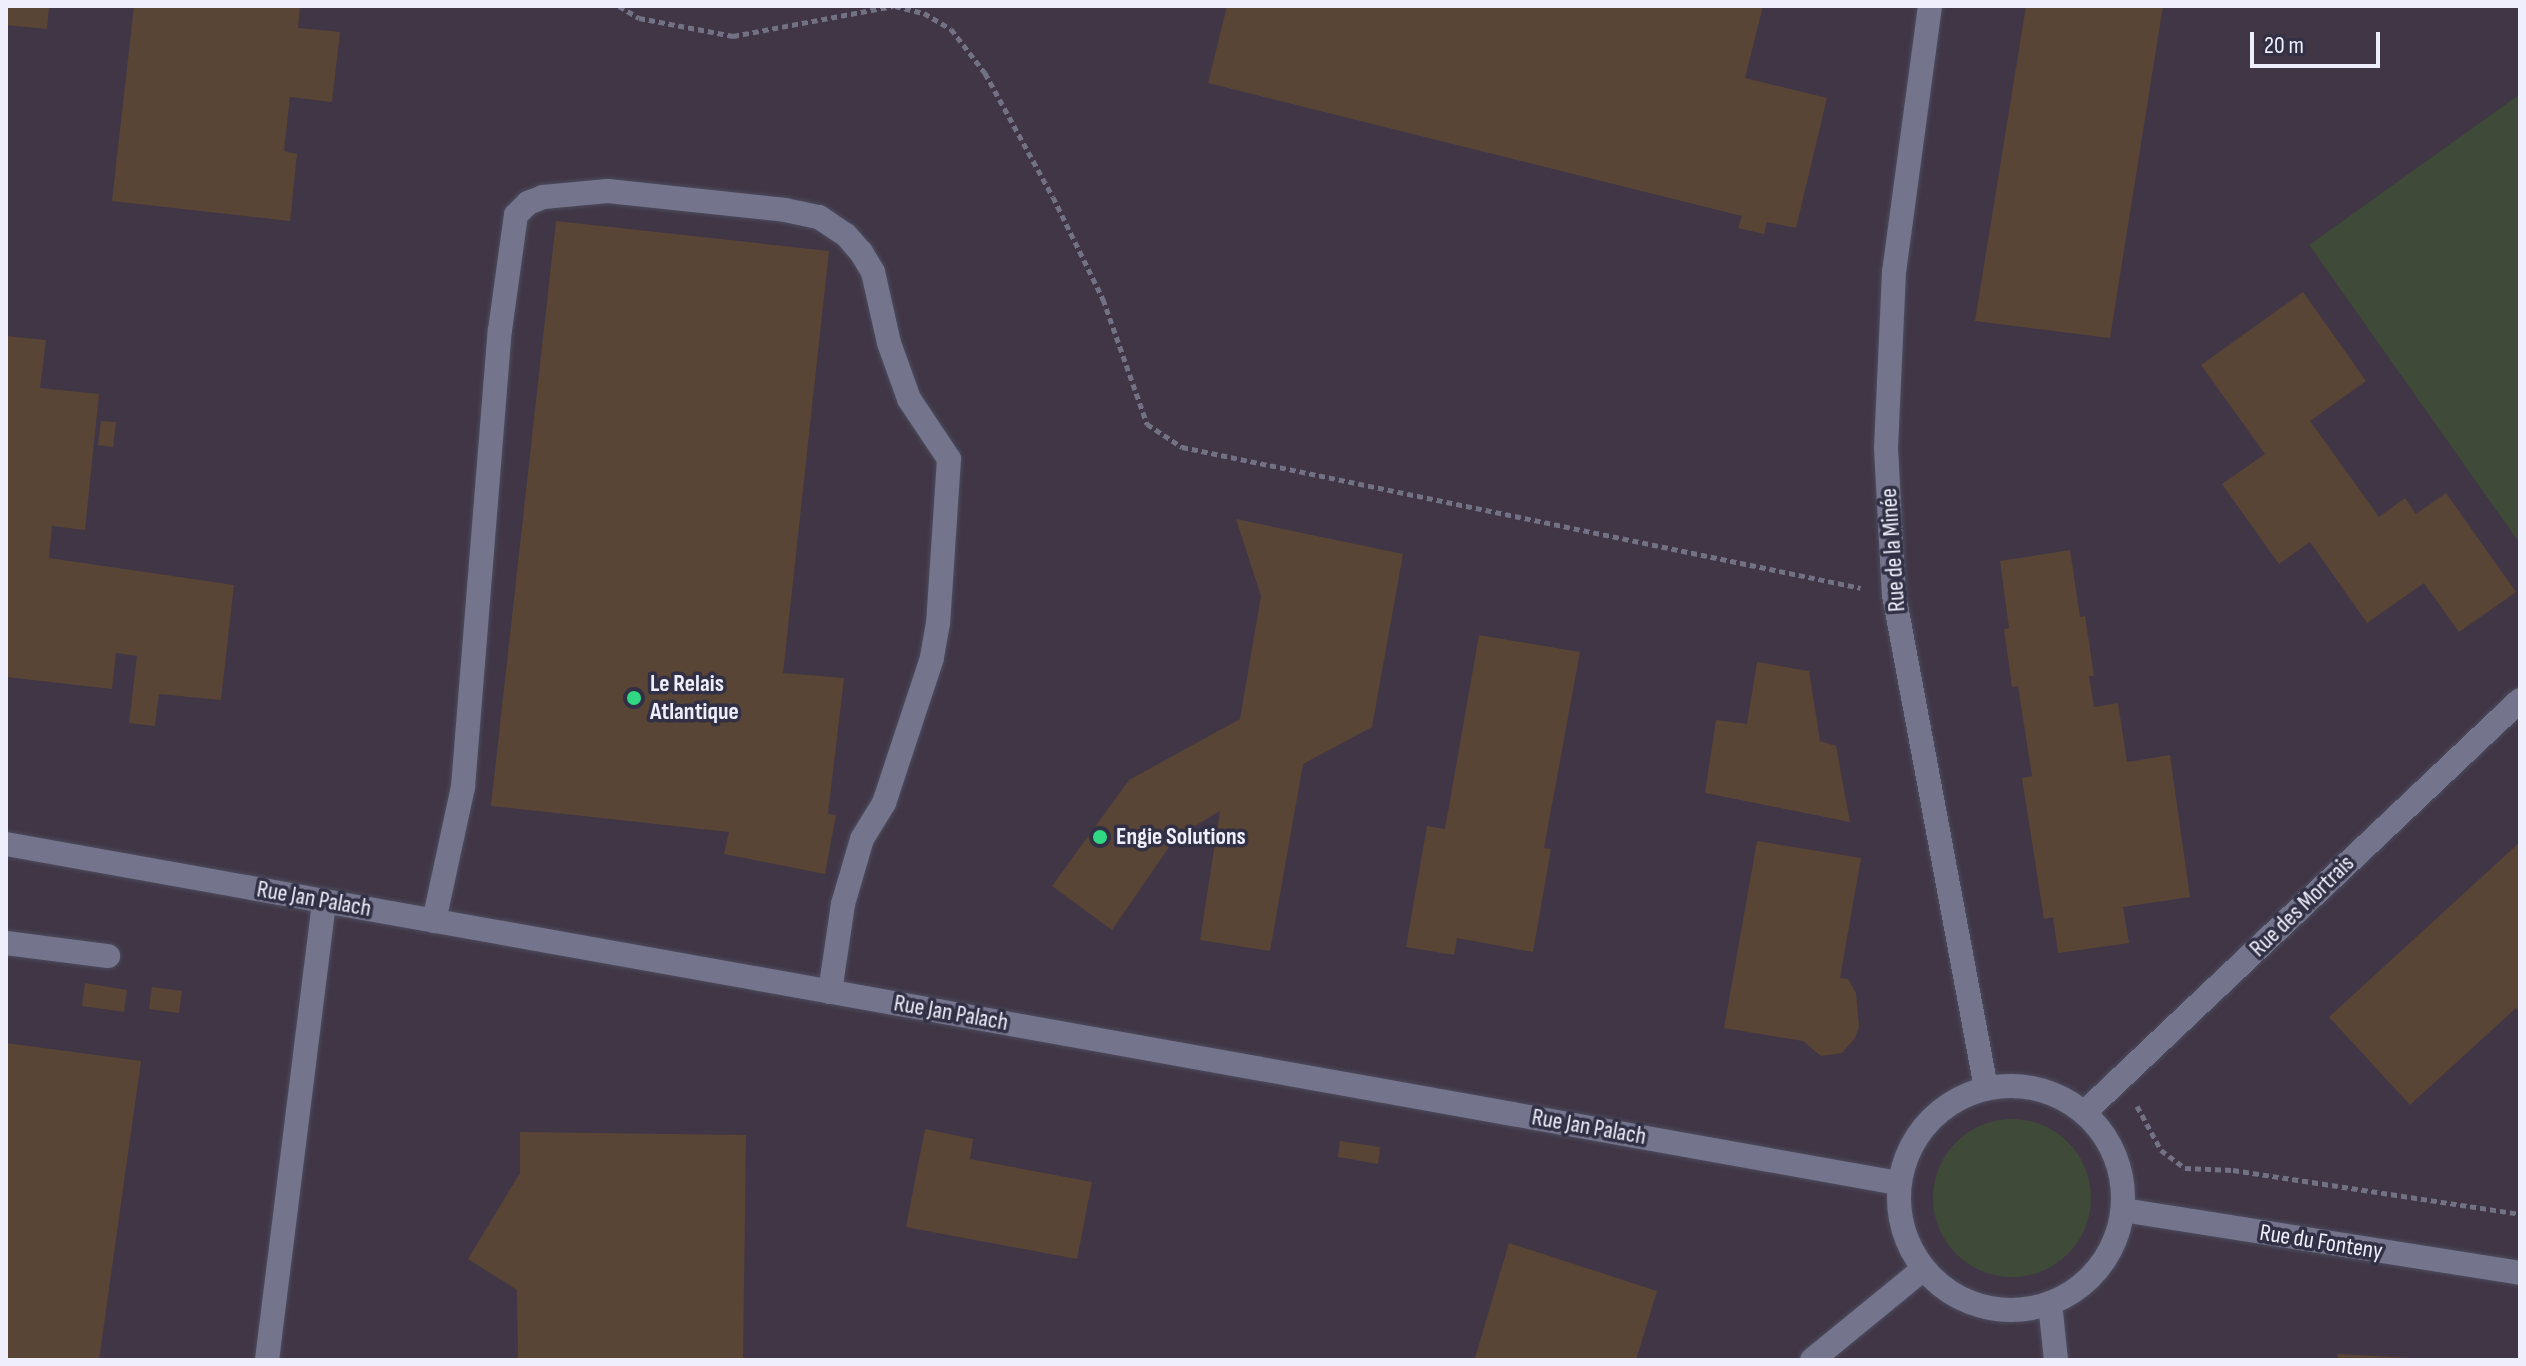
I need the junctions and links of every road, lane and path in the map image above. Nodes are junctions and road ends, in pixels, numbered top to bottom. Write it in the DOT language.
graph roads {
  1 [pos="619,6"];
  2 [pos="894,6"];
  3 [pos="1930,6"];
  4 [pos="1894,595"];
  5 [pos="2520,700"];
  6 [pos="6,844"];
  7 [pos="324,901"];
  8 [pos="434,921"];
  9 [pos="6,943"];
  10 [pos="108,956"];
  11 [pos="830,992"];
  12 [pos="1986,1088"];
  13 [pos="2137,1106"];
  14 [pos="2085,1112"];
  15 [pos="1897,1183"];
  16 [pos="2123,1210"];
  17 [pos="2520,1214"];
  18 [pos="1923,1269"];
  19 [pos="2520,1273"];
  20 [pos="2050,1303"];
  21 [pos="267,1360"];
  22 [pos="1812,1360"];
  23 [pos="2056,1360"];
  1 -- 2 [label="path"];
  2 -- 4 [label="path"];
  3 -- 4 [label="street, Rue de la Minée"];
  4 -- 12 [label="street, Rue de la Minée"];
  5 -- 14 [label="street, Rue des Mortrais"];
  6 -- 7 [label="street, Rue Jan Palach"];
  7 -- 8 [label="street, Rue Jan Palach"];
  7 -- 21 [label="street"];
  8 -- 11 [label="street, Rue Jan Palach"];
  8 -- 11 [label="street"];
  9 -- 10 [label="street"];
  11 -- 15 [label="street, Rue Jan Palach"];
  12 -- 14 [label="street"];
  12 -- 15 [label="street"];
  13 -- 17 [label="path"];
  14 -- 16 [label="street"];
  15 -- 18 [label="street"];
  16 -- 19 [label="street, Rue du Fonteny"];
  16 -- 20 [label="street"];
  18 -- 20 [label="street"];
  18 -- 22 [label="street"];
  20 -- 23 [label="street"];
}
